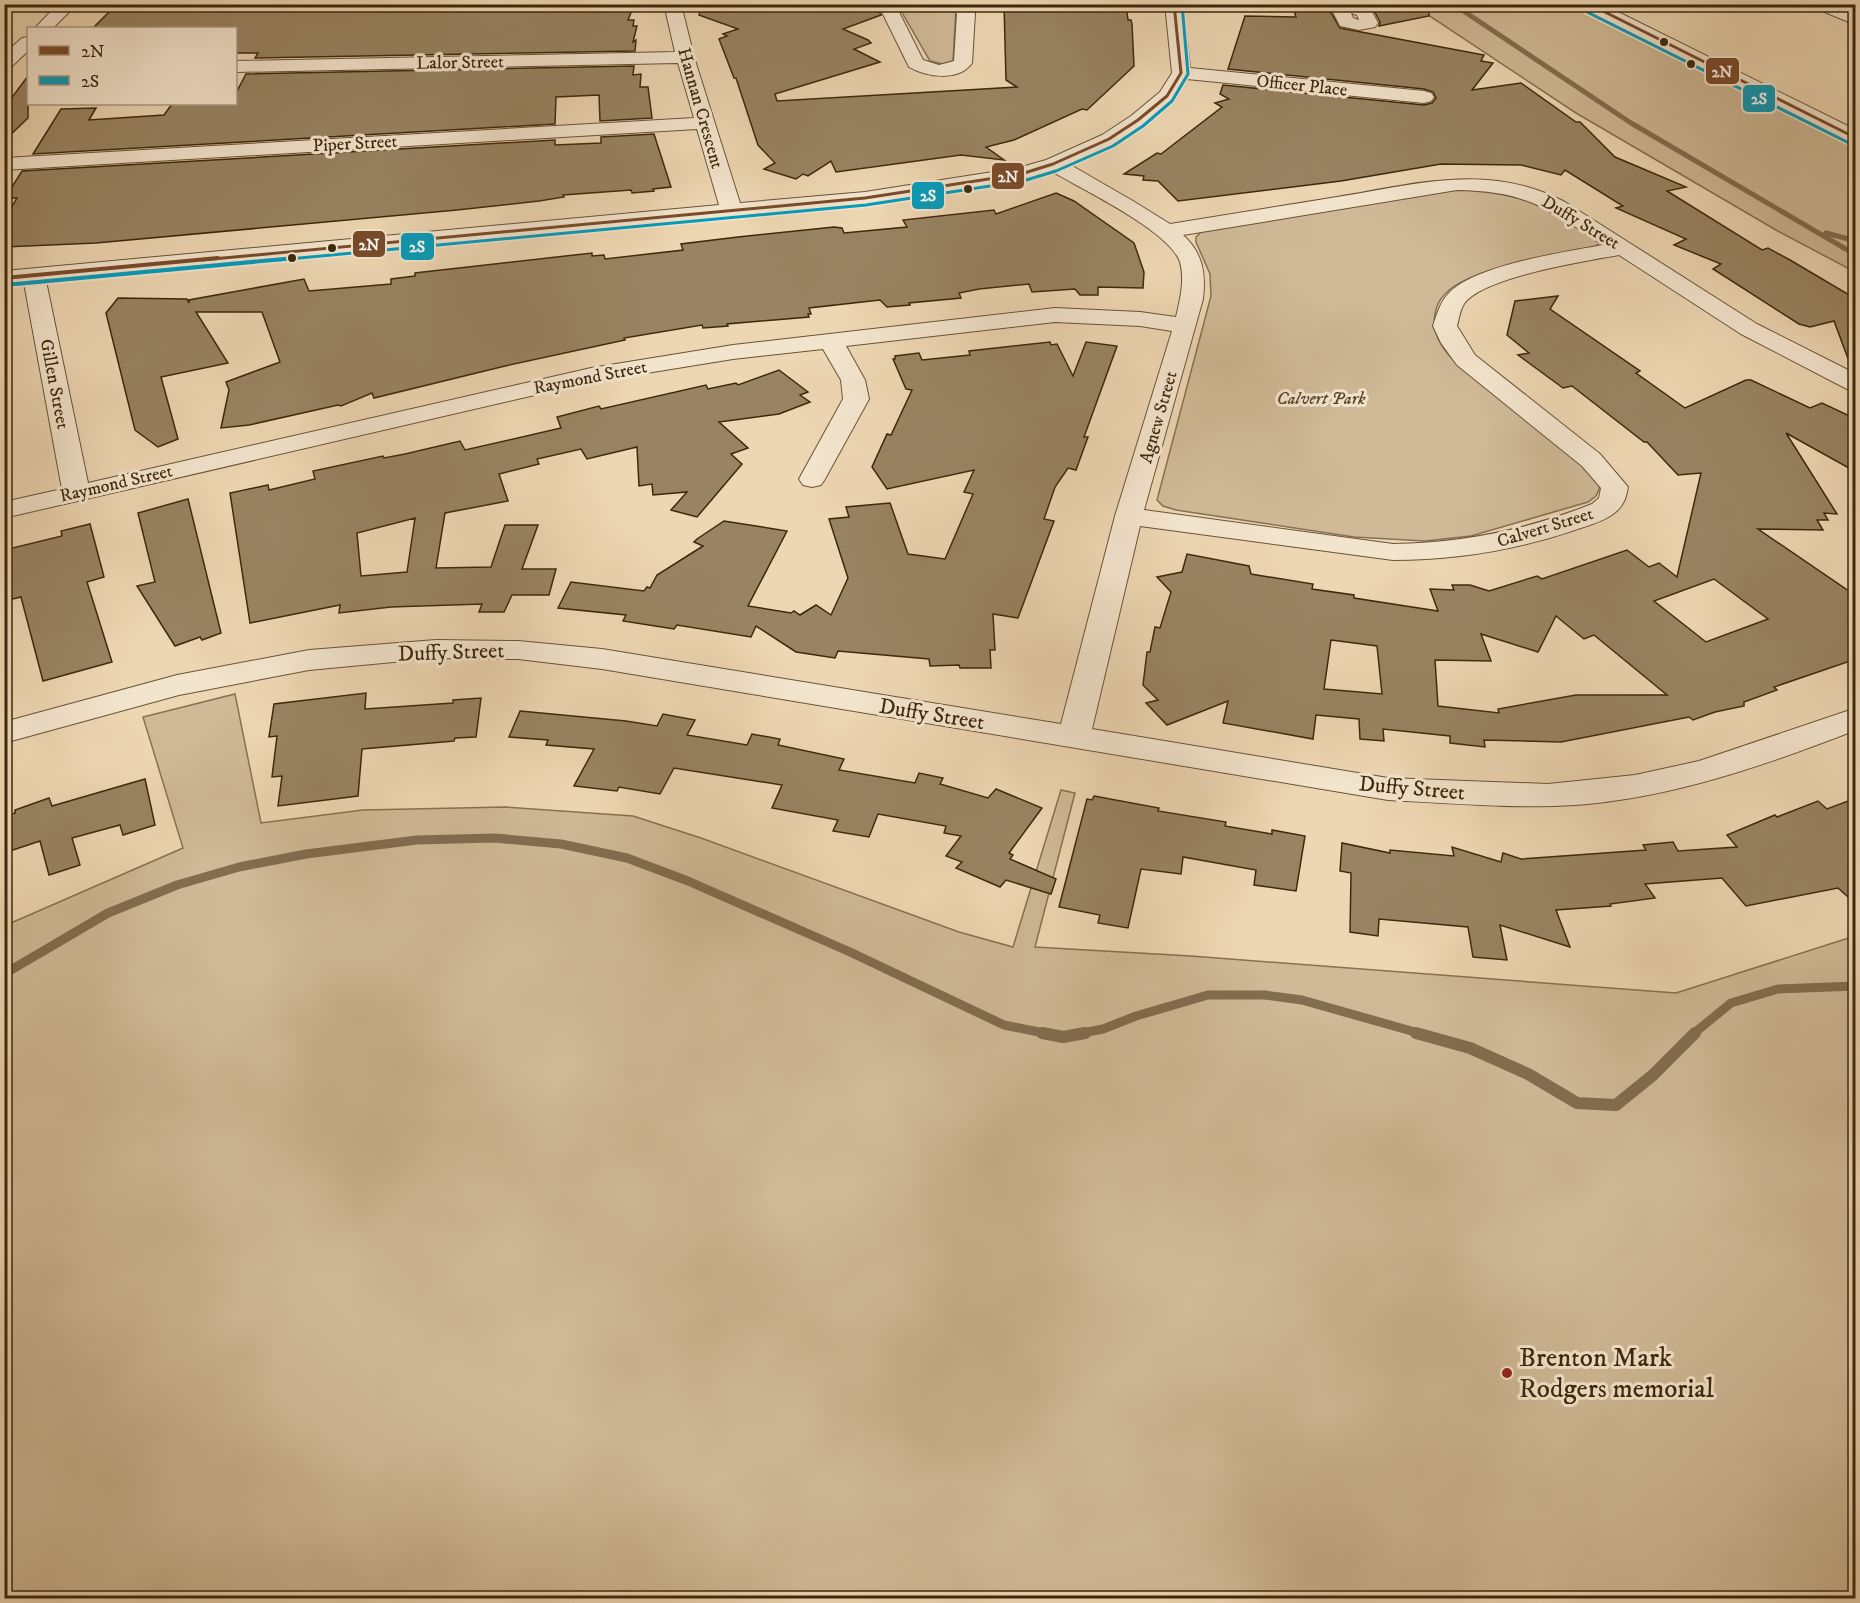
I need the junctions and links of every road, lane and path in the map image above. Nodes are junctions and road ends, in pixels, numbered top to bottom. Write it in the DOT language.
graph roads {
  1 [pos="69,4"];
  2 [pos="672,4"];
  3 [pos="886,4"];
  4 [pos="957,4"];
  5 [pos="1174,4"];
  6 [pos="1588,4"];
  7 [pos="1825,6"];
  8 [pos="1856,8"];
  9 [pos="1856,20"];
  10 [pos="44,27"];
  11 [pos="27,44"];
  12 [pos="685,57"];
  13 [pos="237,67"];
  14 [pos="10,69"];
  15 [pos="1181,73"];
  16 [pos="1424,97"];
  17 [pos="705,123"];
  18 [pos="1856,138"];
  19 [pos="4,164"];
  20 [pos="1053,164"];
  21 [pos="731,210"];
  22 [pos="1167,231"];
  23 [pos="1624,247"];
  24 [pos="34,276"];
  25 [pos="4,278"];
  26 [pos="1185,326"];
  27 [pos="831,341"];
  28 [pos="1856,384"];
  29 [pos="812,479"];
  30 [pos="76,492"];
  31 [pos="4,510"];
  32 [pos="1129,516"];
  33 [pos="1856,718"];
  34 [pos="4,734"];
  35 [pos="1074,737"];
  1 -- 10 [label="street"];
  2 -- 12 [label="street, Hannan Crescent"];
  3 -- 4 [label="street"];
  5 -- 15 [label="street"];
  6 -- 18 [label="street"];
  7 -- 8 [label="street"];
  7 -- 9 [label="street"];
  11 -- 14 [label="street"];
  12 -- 13 [label="street, Lalor Street"];
  12 -- 17 [label="street, Hannan Crescent"];
  15 -- 16 [label="street, Officer Place"];
  15 -- 20 [label="street"];
  17 -- 19 [label="street, Piper Street"];
  17 -- 21 [label="street, Hannan Crescent"];
  20 -- 21 [label="street"];
  20 -- 22 [label="street, Agnew Street"];
  21 -- 24 [label="street"];
  22 -- 23 [label="street, Duffy Street"];
  22 -- 26 [label="street, Agnew Street"];
  23 -- 28 [label="street, Duffy Street"];
  23 -- 32 [label="street, Calvert Street"];
  24 -- 25 [label="street"];
  24 -- 30 [label="street, Gillen Street"];
  26 -- 27 [label="street, Raymond Street"];
  26 -- 32 [label="street, Agnew Street"];
  27 -- 29 [label="street"];
  27 -- 30 [label="street, Raymond Street"];
  30 -- 31 [label="street, Raymond Street"];
  32 -- 35 [label="street, Agnew Street"];
  33 -- 35 [label="street, Duffy Street"];
  34 -- 35 [label="street, Duffy Street"];
}
